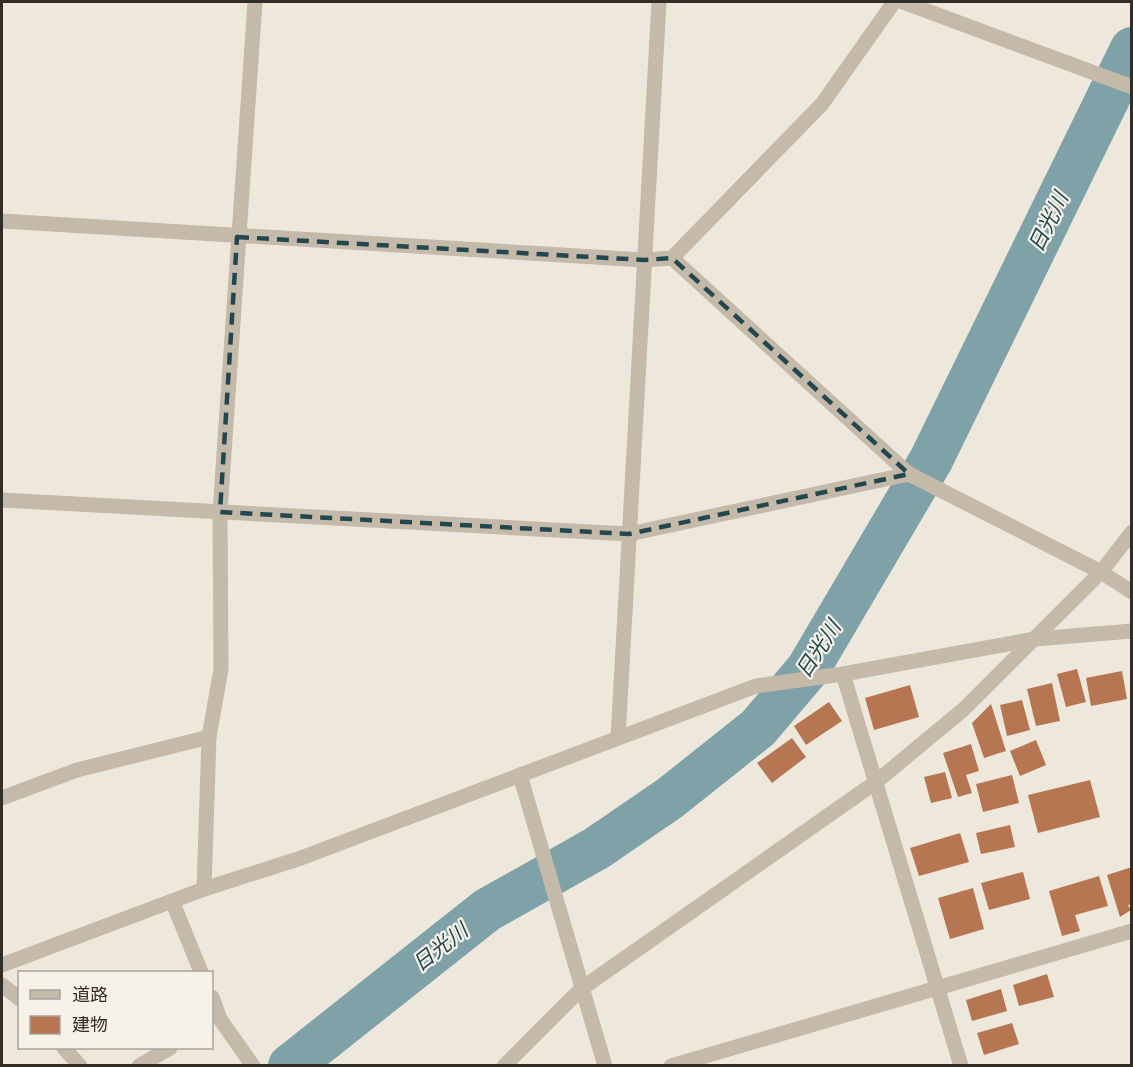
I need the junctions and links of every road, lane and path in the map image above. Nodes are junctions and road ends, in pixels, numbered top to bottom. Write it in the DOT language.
graph roads {
  1 [pos="255,2"];
  2 [pos="658,2"];
  3 [pos="894,2"];
  4 [pos="903,2"];
  5 [pos="1131,87"];
  6 [pos="2,221"];
  7 [pos="237,237"];
  8 [pos="672,258"];
  9 [pos="644,260"];
  10 [pos="910,474"];
  11 [pos="2,501"];
  12 [pos="220,512"];
  13 [pos="1131,532"];
  14 [pos="629,534"];
  15 [pos="1101,572"];
  16 [pos="1131,592"];
  17 [pos="1131,631"];
  18 [pos="1035,639"];
  19 [pos="843,674"];
  20 [pos="209,736"];
  21 [pos="618,738"];
  22 [pos="520,775"];
  23 [pos="876,782"];
  24 [pos="2,798"];
  25 [pos="204,889"];
  26 [pos="173,903"];
  27 [pos="1131,931"];
  28 [pos="2,964"];
  29 [pos="201,971"];
  30 [pos="2,985"];
  31 [pos="938,988"];
  32 [pos="581,989"];
  33 [pos="18,997"];
  34 [pos="213,1003"];
  35 [pos="216,1022"];
  36 [pos="66,1049"];
  37 [pos="166,1049"];
  38 [pos="80,1065"];
  39 [pos="138,1065"];
  40 [pos="253,1065"];
  41 [pos="504,1065"];
  42 [pos="605,1065"];
  43 [pos="671,1065"];
  44 [pos="961,1065"];
  1 -- 7 [label="street"];
  2 -- 9 [label="street"];
  3 -- 8 [label="street"];
  4 -- 5 [label="street"];
  6 -- 7 [label="street"];
  7 -- 9 [label="street"];
  7 -- 12 [label="street"];
  8 -- 9 [label="street"];
  8 -- 10 [label="street"];
  9 -- 14 [label="street"];
  10 -- 14 [label="street"];
  10 -- 15 [label="street"];
  11 -- 12 [label="street"];
  12 -- 14 [label="street"];
  12 -- 20 [label="street"];
  13 -- 15 [label="street"];
  14 -- 21 [label="street"];
  15 -- 16 [label="street"];
  15 -- 18 [label="street"];
  17 -- 18 [label="street"];
  18 -- 19 [label="street"];
  18 -- 23 [label="street"];
  19 -- 21 [label="street"];
  19 -- 23 [label="street"];
  20 -- 24 [label="street"];
  20 -- 25 [label="street"];
  21 -- 22 [label="street"];
  22 -- 25 [label="street"];
  22 -- 32 [label="street"];
  23 -- 31 [label="street"];
  23 -- 32 [label="street"];
  25 -- 26 [label="street"];
  26 -- 28 [label="street"];
  26 -- 29 [label="street"];
  27 -- 31 [label="street"];
  30 -- 33 [label="street"];
  31 -- 43 [label="street"];
  31 -- 44 [label="street"];
  32 -- 41 [label="street"];
  32 -- 42 [label="street"];
  34 -- 35 [label="street"];
  35 -- 40 [label="street"];
  36 -- 38 [label="street"];
  37 -- 39 [label="street"];
}
